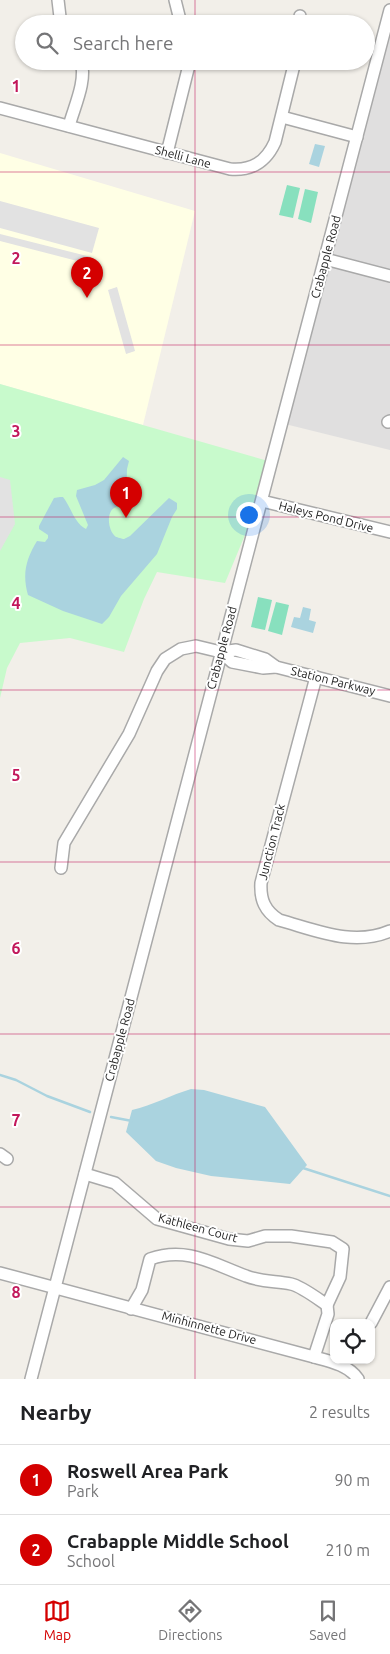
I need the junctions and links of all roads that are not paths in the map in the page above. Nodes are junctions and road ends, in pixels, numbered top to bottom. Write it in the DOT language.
graph roads {
  1 [pos="58,0"];
  2 [pos="175,0"];
  3 [pos="390,10"];
  4 [pos="60,15"];
  5 [pos="179,15"];
  6 [pos="375,68"];
  7 [pos="83,70"];
  8 [pos="188,70"];
  9 [pos="293,70"];
  10 [pos="374,70"];
  11 [pos="0,108"];
  12 [pos="282,117"];
  13 [pos="69,126"];
  14 [pos="357,137"];
  15 [pos="167,153"];
  16 [pos="325,258"];
  17 [pos="390,276"];
  18 [pos="262,501"];
  19 [pos="390,532"];
  20 [pos="221,652"];
  21 [pos="316,677"];
  22 [pos="390,696"];
  23 [pos="61,868"];
  24 [pos="390,931"];
  25 [pos="85,1174"];
  26 [pos="0,1273"];
  27 [pos="55,1288"];
  28 [pos="390,1288"];
  29 [pos="328,1305"];
  30 [pos="131,1309"];
  31 [pos="373,1319"];
  32 [pos="314,1357"];
  33 [pos="349,1365"];
  34 [pos="31,1379"];
  35 [pos="358,1379"];
  1 -- 4 [label="street"];
  2 -- 5 [label="street"];
  3 -- 6 [label="street, Crabapple Road"];
  7 -- 13 [label="street"];
  8 -- 15 [label="street"];
  9 -- 12 [label="street, Shelli Lane"];
  10 -- 14 [label="street, Crabapple Road"];
  11 -- 13 [label="street, Shelli Lane"];
  12 -- 14 [label="street"];
  12 -- 15 [label="street, Shelli Lane"];
  13 -- 15 [label="street, Shelli Lane"];
  14 -- 16 [label="street, Crabapple Road"];
  16 -- 17 [label="street"];
  16 -- 18 [label="street, Crabapple Road"];
  18 -- 19 [label="street, Haleys Pond Drive"];
  18 -- 20 [label="street, Crabapple Road"];
  20 -- 21 [label="street, Station Parkway"];
  20 -- 23 [label="street, Station Parkway"];
  20 -- 25 [label="street, Crabapple Road"];
  21 -- 22 [label="street, Station Parkway"];
  21 -- 24 [label="street, Junction Track"];
  25 -- 27 [label="street, Crabapple Road"];
  25 -- 29 [label="street, Kathleen Court"];
  26 -- 27 [label="street, Minhinnette Drive"];
  27 -- 30 [label="street, Minhinnette Drive"];
  27 -- 34 [label="street, Crabapple Road"];
  28 -- 31 [label="street"];
  29 -- 30 [label="street"];
  29 -- 32 [label="street"];
  30 -- 32 [label="street, Minhinnette Drive"];
  32 -- 33 [label="street, Minhinnette Drive"];
  33 -- 35 [label="street, Minhinnette Drive"];
}
